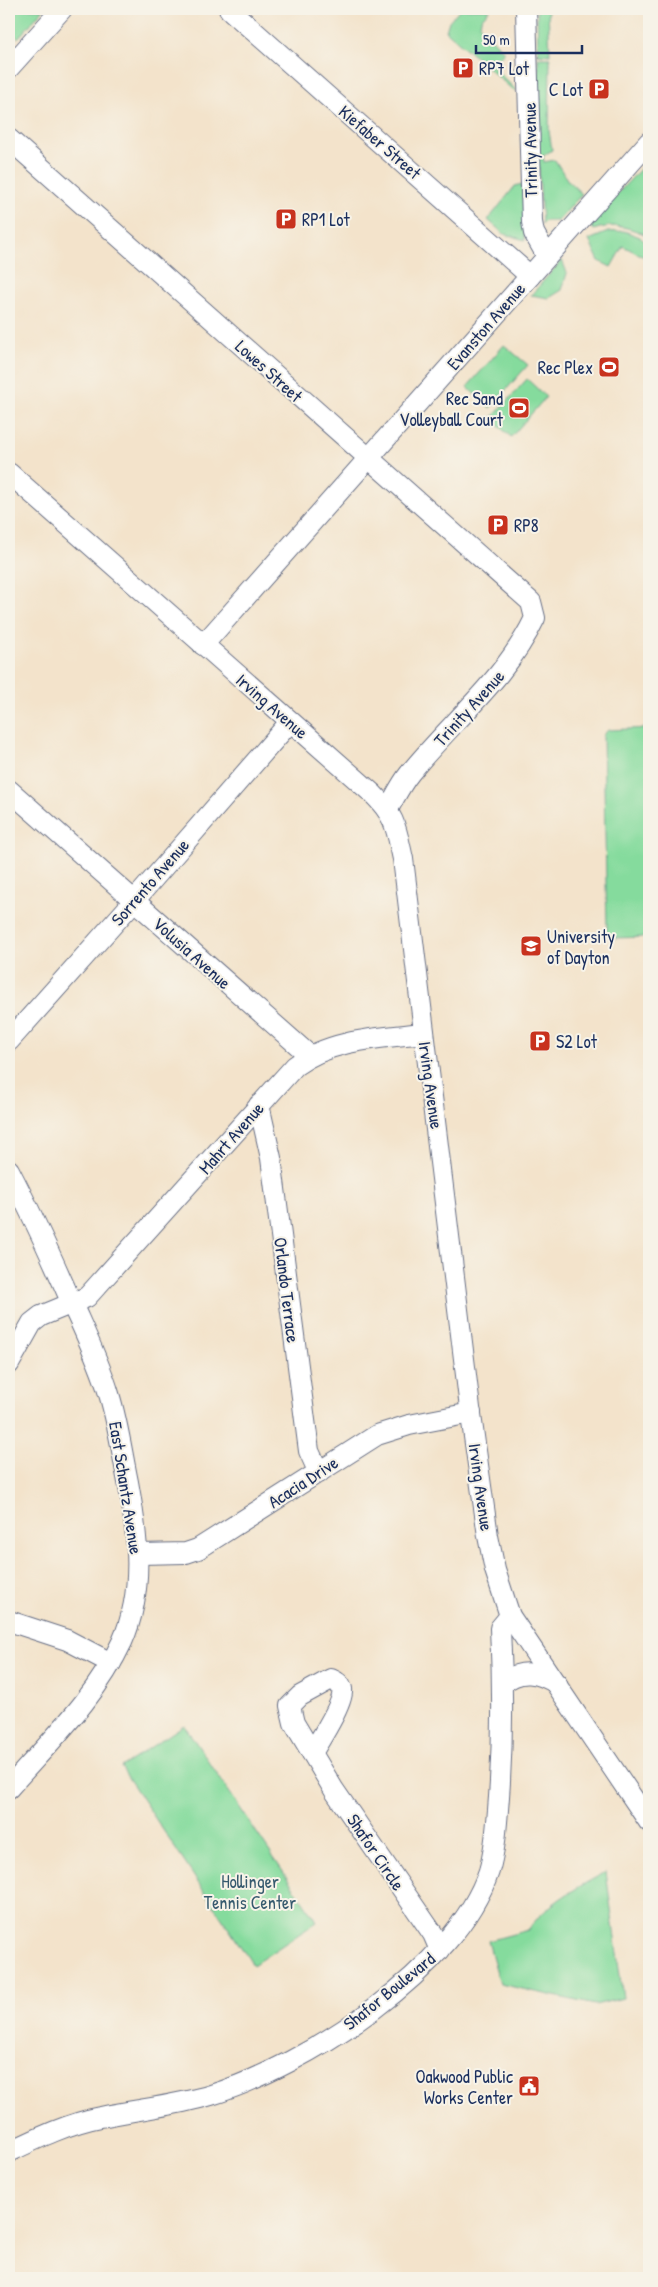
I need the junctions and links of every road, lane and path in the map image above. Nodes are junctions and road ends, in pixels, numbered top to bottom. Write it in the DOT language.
graph roads {
  1 [pos="62,9"];
  2 [pos="229,9"];
  3 [pos="526,9"];
  4 [pos="9,68"];
  5 [pos="9,139"];
  6 [pos="649,142"];
  7 [pos="547,256"];
  8 [pos="530,276"];
  9 [pos="368,458"];
  10 [pos="9,473"];
  11 [pos="531,602"];
  12 [pos="203,645"];
  13 [pos="290,722"];
  14 [pos="9,790"];
  15 [pos="388,809"];
  16 [pos="134,901"];
  17 [pos="424,1033"];
  18 [pos="9,1041"];
  19 [pos="309,1055"];
  20 [pos="259,1106"];
  21 [pos="9,1170"];
  22 [pos="72,1304"];
  23 [pos="9,1364"];
  24 [pos="470,1413"];
  25 [pos="319,1472"];
  26 [pos="139,1554"];
  27 [pos="510,1616"];
  28 [pos="9,1621"];
  29 [pos="111,1663"];
  30 [pos="502,1684"];
  31 [pos="558,1685"];
  32 [pos="312,1753"];
  33 [pos="9,1788"];
  34 [pos="649,1822"];
  35 [pos="440,1950"];
  36 [pos="9,2152"];
  1 -- 4 [label="street"];
  2 -- 8 [label="street, Kiefaber Street"];
  3 -- 7 [label="street, Trinity Avenue"];
  5 -- 9 [label="street, Lowes Street"];
  6 -- 7 [label="street, Evanston Avenue"];
  7 -- 8 [label="street, Evanston Avenue"];
  8 -- 9 [label="street, Evanston Avenue"];
  9 -- 11 [label="street, Lowes Street"];
  9 -- 12 [label="street, Evanston Avenue"];
  10 -- 12 [label="street, Irving Avenue"];
  11 -- 15 [label="street, Trinity Avenue"];
  12 -- 13 [label="street, Irving Avenue"];
  13 -- 15 [label="street, Irving Avenue"];
  13 -- 16 [label="street, Sorrento Avenue"];
  14 -- 16 [label="street, Volusia Avenue"];
  15 -- 17 [label="street, Irving Avenue"];
  16 -- 18 [label="street, Sorrento Avenue"];
  16 -- 19 [label="street, Volusia Avenue"];
  17 -- 19 [label="street, Mahrt Avenue"];
  17 -- 24 [label="street, Irving Avenue"];
  19 -- 20 [label="street, Mahrt Avenue"];
  20 -- 22 [label="street, Mahrt Avenue"];
  20 -- 25 [label="street, Orlando Terrace"];
  21 -- 22 [label="street, East Schantz Avenue"];
  22 -- 23 [label="street, Mahrt Avenue"];
  22 -- 26 [label="street, East Schantz Avenue"];
  24 -- 25 [label="street, Acacia Drive"];
  24 -- 27 [label="street, Irving Avenue"];
  25 -- 26 [label="street, Acacia Drive"];
  26 -- 29 [label="street, East Schantz Avenue"];
  27 -- 30 [label="street, Shafor Boulevard"];
  27 -- 31 [label="street, Irving Avenue"];
  28 -- 29 [label="street"];
  29 -- 33 [label="street, East Schantz Avenue"];
  30 -- 31 [label="street"];
  30 -- 35 [label="street, Shafor Boulevard"];
  31 -- 34 [label="street, Irving Avenue"];
  32 -- 35 [label="street, Shafor Circle"];
  35 -- 36 [label="street, Shafor Boulevard"];
}
